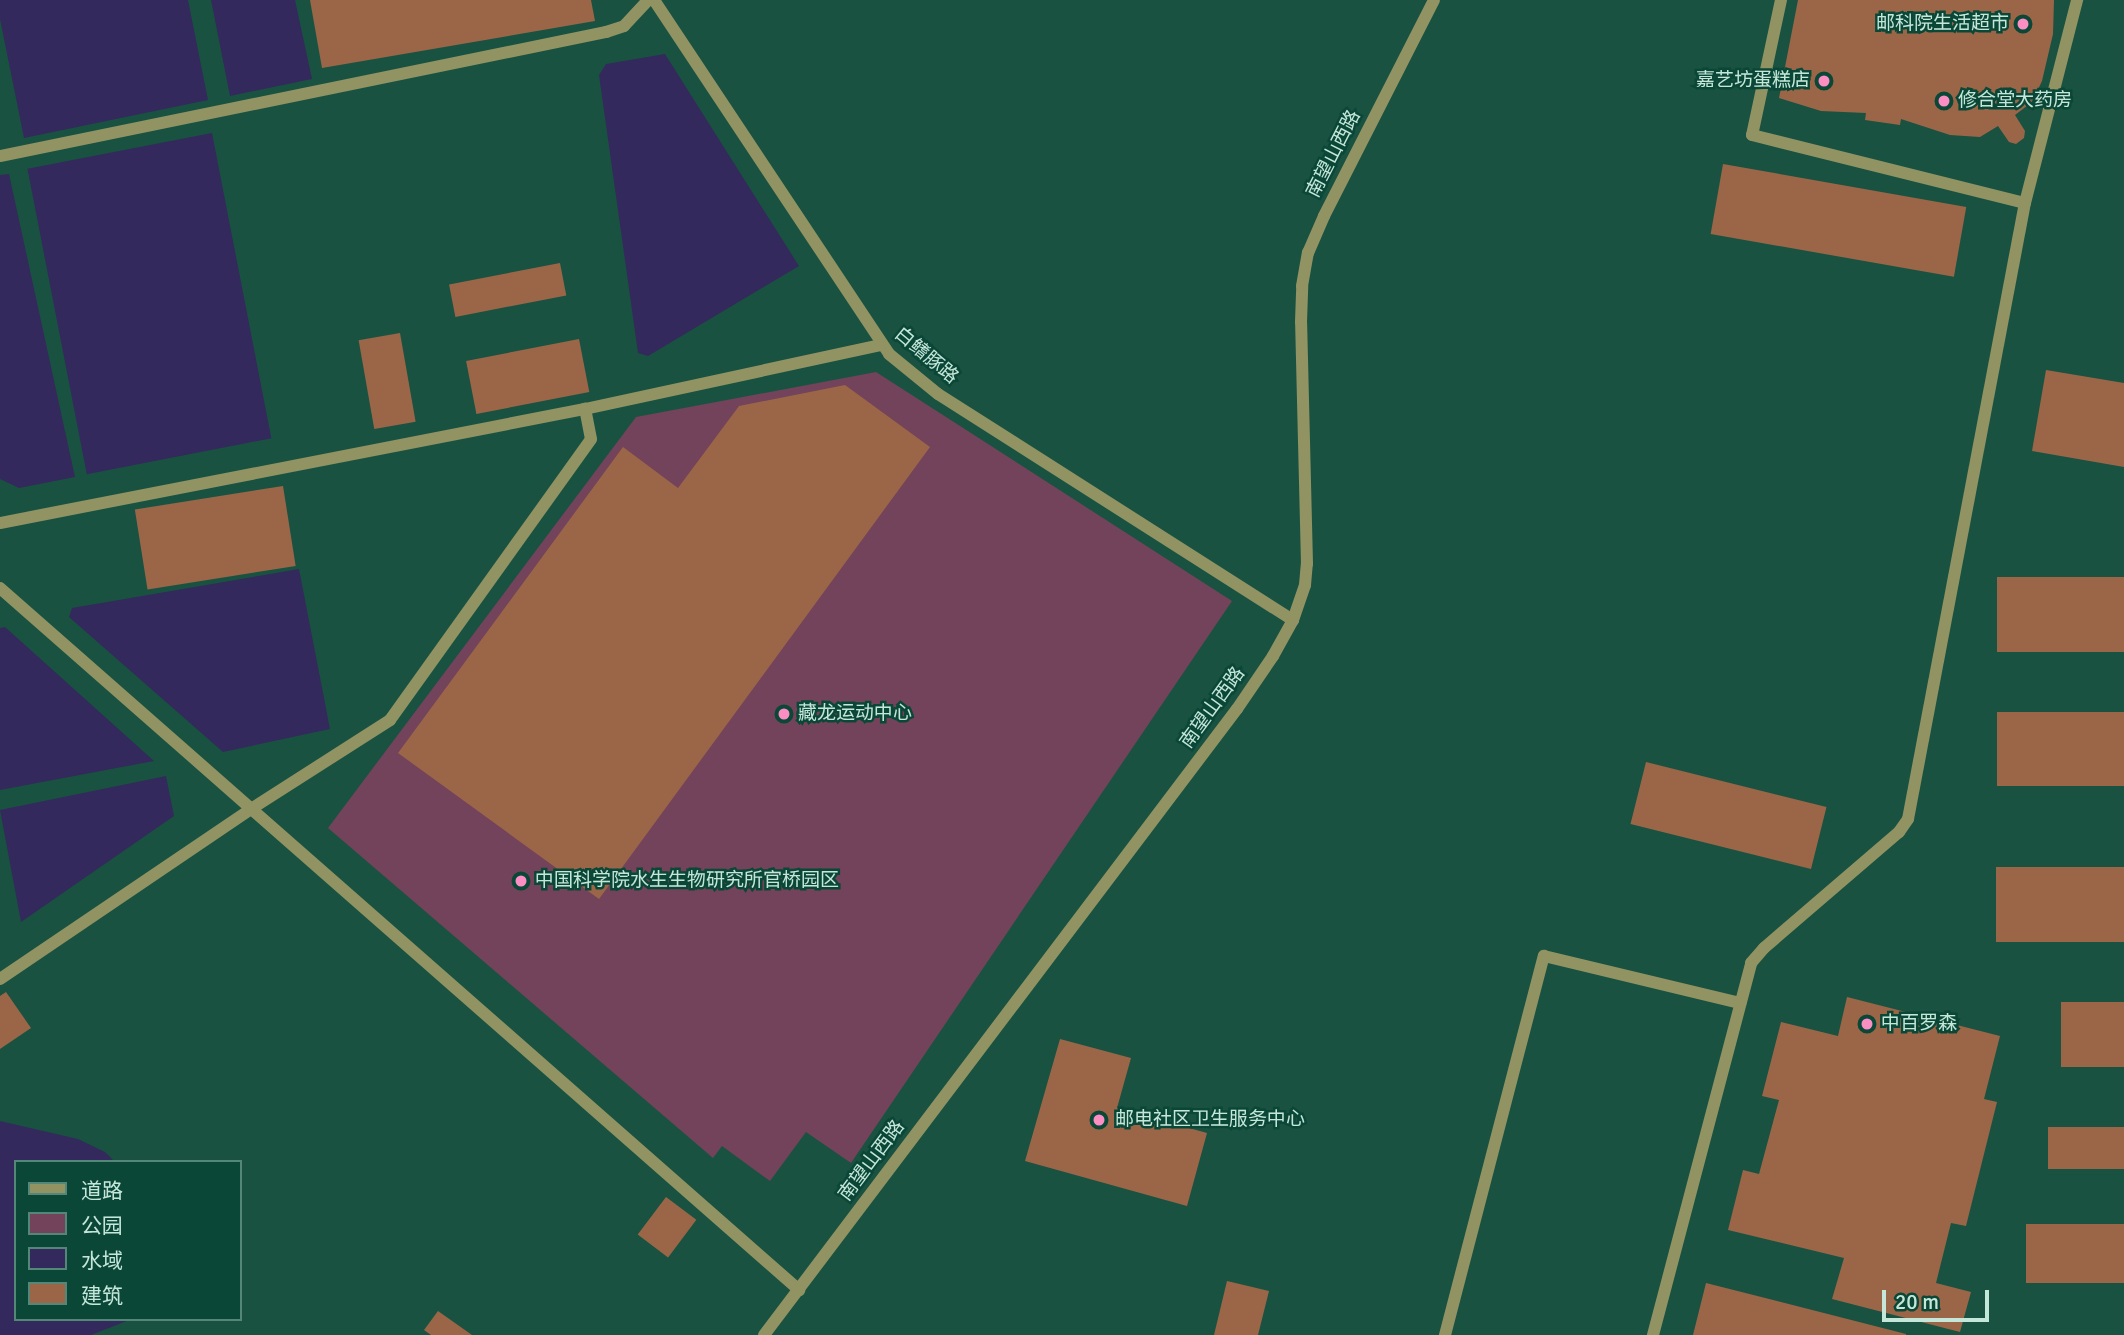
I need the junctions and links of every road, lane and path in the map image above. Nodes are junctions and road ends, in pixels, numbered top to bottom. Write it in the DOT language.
graph roads {
  1 [pos="648,0"];
  2 [pos="654,0"];
  3 [pos="1434,0"];
  4 [pos="1781,0"];
  5 [pos="2077,0"];
  6 [pos="0,156"];
  7 [pos="2025,204"];
  8 [pos="880,345"];
  9 [pos="585,409"];
  10 [pos="0,523"];
  11 [pos="0,588"];
  12 [pos="1293,620"];
  13 [pos="251,809"];
  14 [pos="0,979"];
  15 [pos="1740,1003"];
  16 [pos="799,1290"];
  17 [pos="764,1335"];
  18 [pos="1445,1335"];
  19 [pos="1653,1335"];
  1 -- 6 [label="street"];
  2 -- 8 [label="street, 白鳍豚路"];
  3 -- 12 [label="street, 南望山西路"];
  4 -- 7 [label="street"];
  5 -- 7 [label="street"];
  7 -- 15 [label="street"];
  8 -- 9 [label="street"];
  8 -- 12 [label="street, 白鳍豚路"];
  9 -- 10 [label="street"];
  9 -- 13 [label="street"];
  11 -- 13 [label="street"];
  12 -- 16 [label="street, 南望山西路"];
  13 -- 14 [label="street"];
  13 -- 16 [label="street"];
  15 -- 18 [label="street"];
  15 -- 19 [label="street"];
  16 -- 17 [label="street, 南望山西路"];
}
